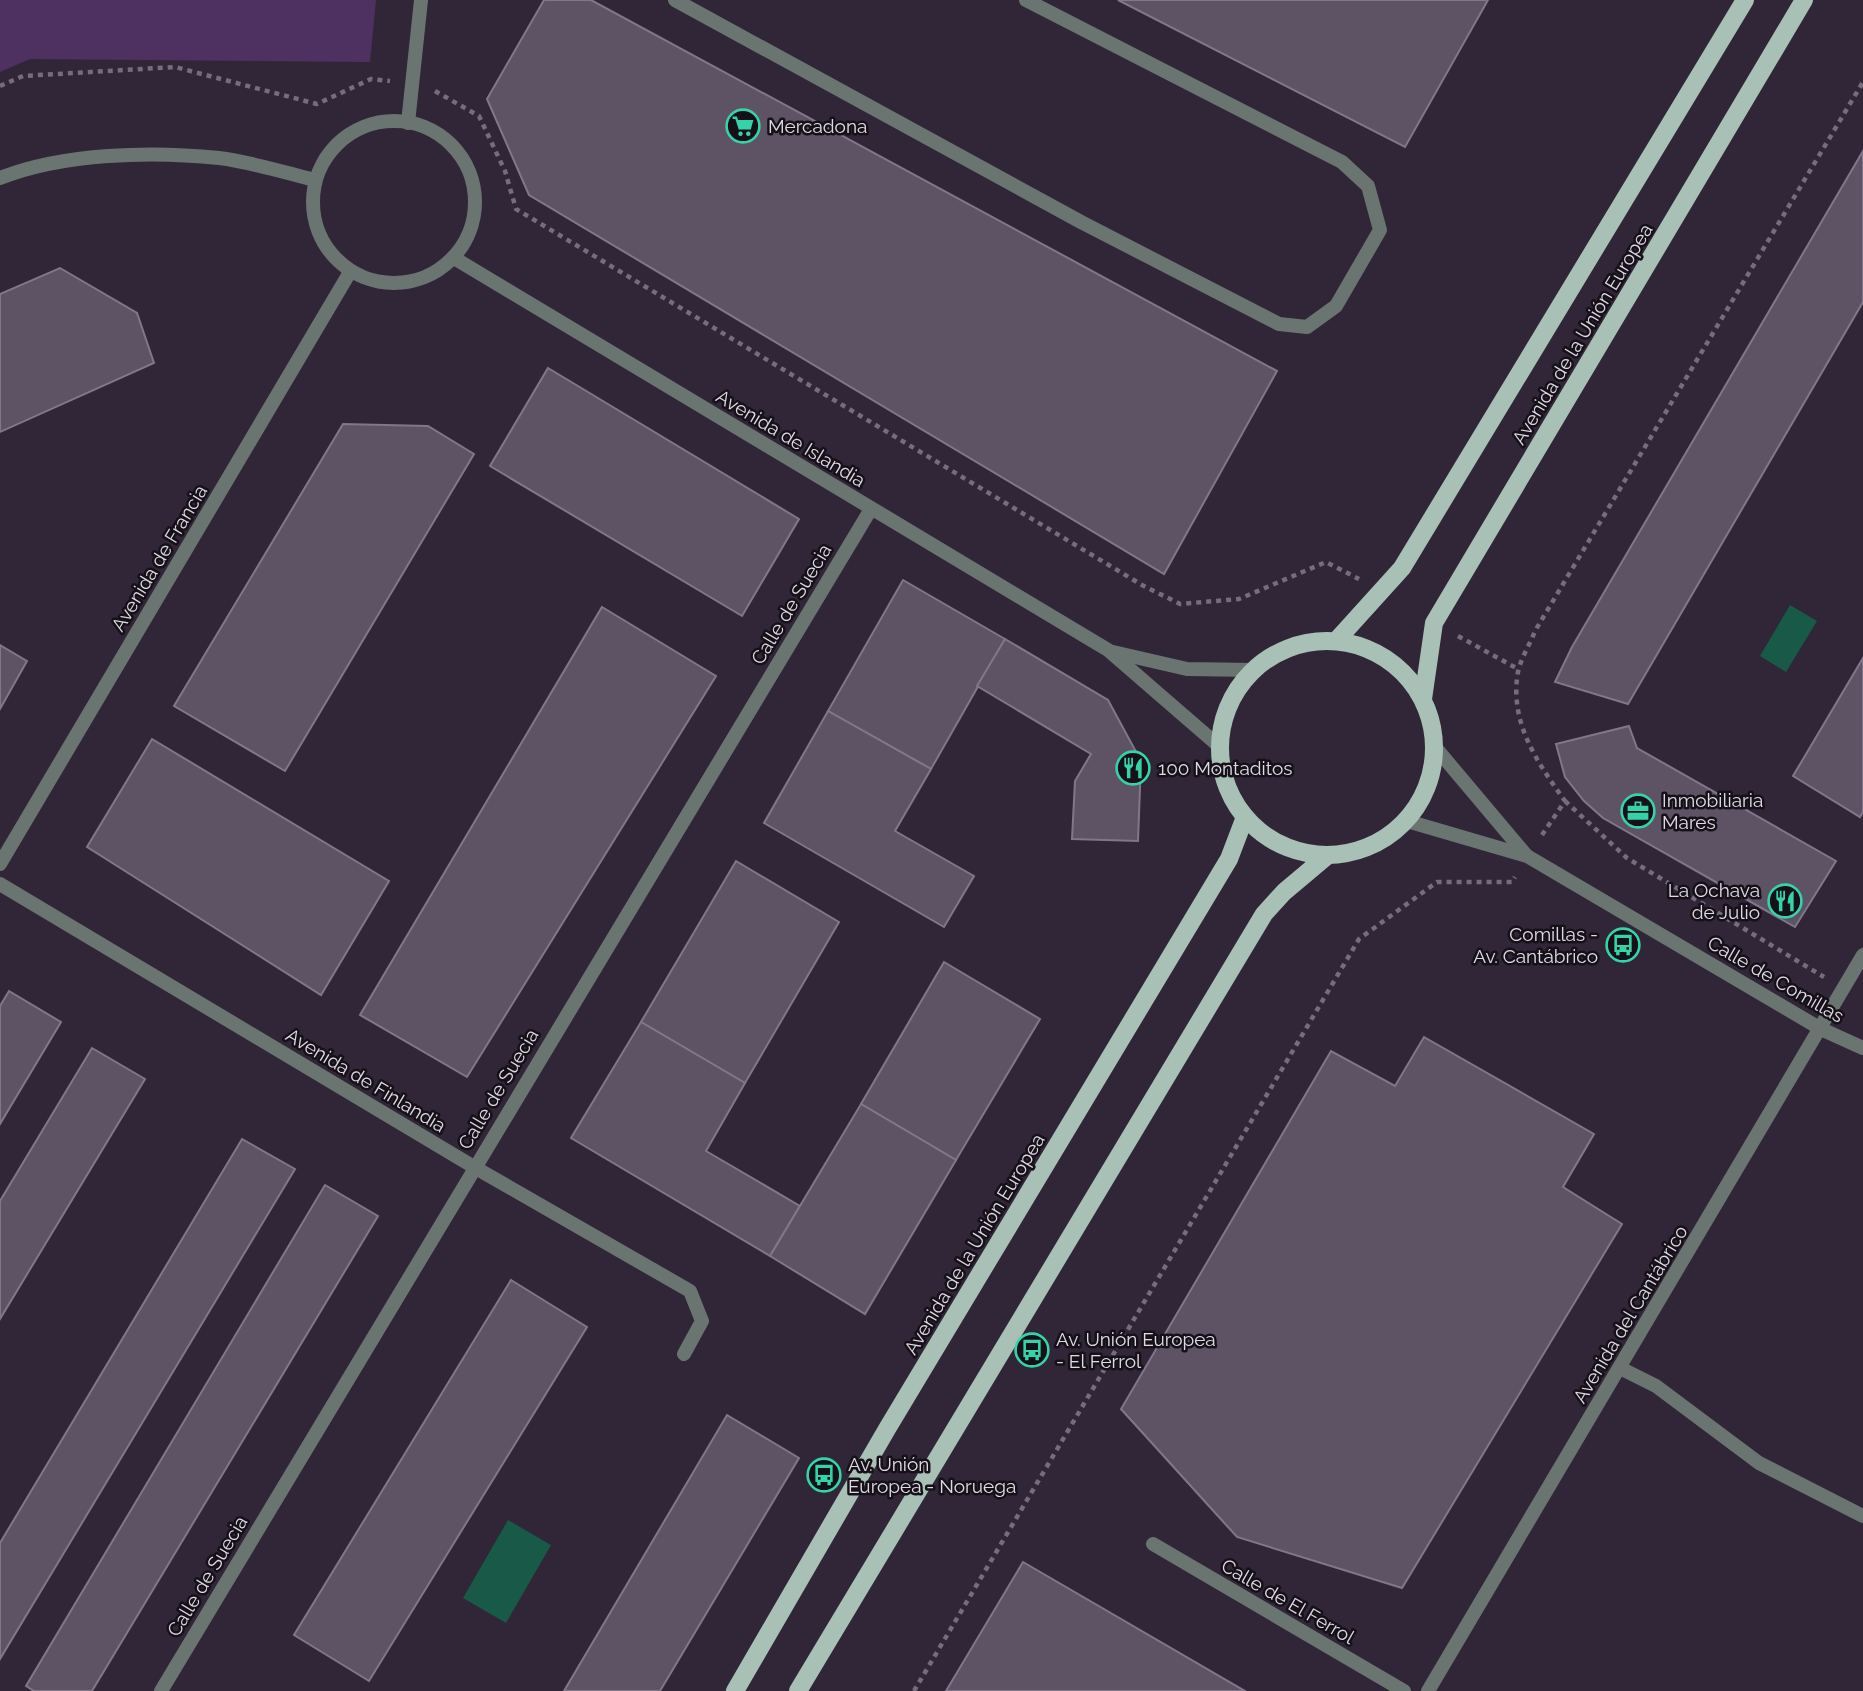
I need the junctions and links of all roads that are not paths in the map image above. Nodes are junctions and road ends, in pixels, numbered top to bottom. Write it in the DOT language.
graph roads {
  1 [pos="421,0"];
  2 [pos="675,0"];
  3 [pos="1026,0"];
  4 [pos="1745,0"];
  5 [pos="1804,0"];
  6 [pos="408,123"];
  7 [pos="0,178"];
  8 [pos="314,180"];
  9 [pos="454,258"];
  10 [pos="350,272"];
  11 [pos="871,509"];
  12 [pos="1336,641"];
  13 [pos="1108,650"];
  14 [pos="1254,670"];
  15 [pos="1423,699"];
  16 [pos="1220,747"];
  17 [pos="1435,747"];
  18 [pos="1245,817"];
  19 [pos="1407,821"];
  20 [pos="1328,855"];
  21 [pos="1527,856"];
  22 [pos="0,864"];
  23 [pos="0,884"];
  24 [pos="1863,955"];
  25 [pos="1821,1029"];
  26 [pos="1863,1048"];
  27 [pos="474,1167"];
  28 [pos="684,1354"];
  29 [pos="1620,1368"];
  30 [pos="1863,1516"];
  31 [pos="1153,1544"];
  32 [pos="161,1691"];
  33 [pos="734,1691"];
  34 [pos="798,1691"];
  35 [pos="1404,1691"];
  36 [pos="1429,1691"];
  1 -- 6 [label="street"];
  2 -- 3 [label="street"];
  4 -- 12 [label="main road, Avenida de la Unión Europea"];
  5 -- 15 [label="main road, Avenida de la Unión Europea"];
  6 -- 8 [label="street"];
  6 -- 9 [label="street"];
  7 -- 8 [label="street"];
  8 -- 10 [label="street"];
  9 -- 10 [label="street"];
  9 -- 11 [label="street, Avenida de Islandia"];
  10 -- 22 [label="street, Avenida de Francia"];
  11 -- 13 [label="street, Avenida de Islandia"];
  11 -- 27 [label="street, Calle de Suecia"];
  12 -- 14 [label="main road"];
  12 -- 15 [label="main road"];
  13 -- 14 [label="street, Avenida de Islandia"];
  13 -- 16 [label="street, Avenida de Islandia"];
  14 -- 16 [label="main road"];
  15 -- 17 [label="main road"];
  16 -- 18 [label="main road"];
  17 -- 19 [label="main road"];
  17 -- 21 [label="street, Calle de Comillas"];
  18 -- 20 [label="main road"];
  18 -- 33 [label="main road, Avenida de la Unión Europea"];
  19 -- 20 [label="main road"];
  19 -- 21 [label="street, Calle de Comillas"];
  20 -- 34 [label="main road"];
  21 -- 25 [label="street, Calle de Comillas"];
  23 -- 27 [label="street, Avenida de Finlandia"];
  24 -- 25 [label="street, Avenida del Cantábrico"];
  25 -- 26 [label="street, Calle de Comillas"];
  25 -- 29 [label="street, Avenida del Cantábrico"];
  27 -- 28 [label="street, Avenida de Finlandia"];
  27 -- 32 [label="street, Calle de Suecia"];
  29 -- 30 [label="street"];
  29 -- 36 [label="street, Avenida del Cantábrico"];
  31 -- 35 [label="street, Calle de El Ferrol"];
}
